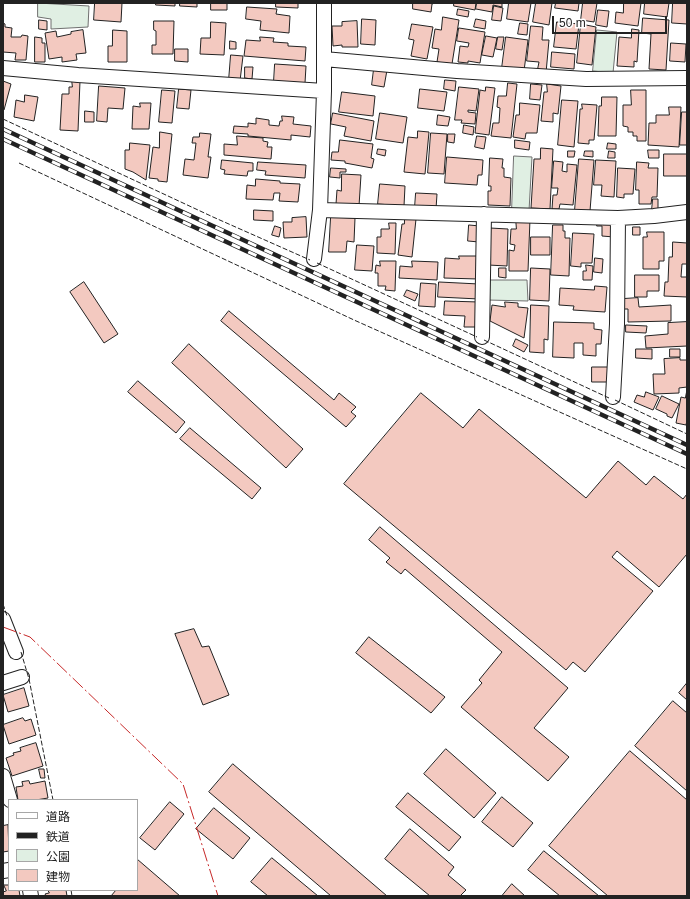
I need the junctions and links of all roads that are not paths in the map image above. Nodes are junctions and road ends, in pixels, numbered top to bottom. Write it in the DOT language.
graph roads {
  1 [pos="324,3"];
  2 [pos="324,58"];
  3 [pos="3,68"];
  4 [pos="687,78"];
  5 [pos="324,91"];
  6 [pos="320,210"];
  7 [pos="687,212"];
  8 [pos="484,214"];
  9 [pos="618,218"];
  10 [pos="314,259"];
  11 [pos="482,337"];
  12 [pos="613,397"];
  13 [pos="3,619"];
  14 [pos="16,652"];
  15 [pos="22,677"];
  16 [pos="3,683"];
  17 [pos="3,776"];
  18 [pos="10,799"];
  1 -- 2 [label="street"];
  2 -- 4 [label="street"];
  2 -- 5 [label="street"];
  3 -- 5 [label="street"];
  5 -- 6 [label="street"];
  6 -- 8 [label="street"];
  6 -- 10 [label="street"];
  7 -- 9 [label="street"];
  8 -- 9 [label="street"];
  8 -- 11 [label="street"];
  9 -- 12 [label="street"];
  13 -- 14 [label="street"];
  15 -- 16 [label="street"];
  17 -- 18 [label="street"];
}
